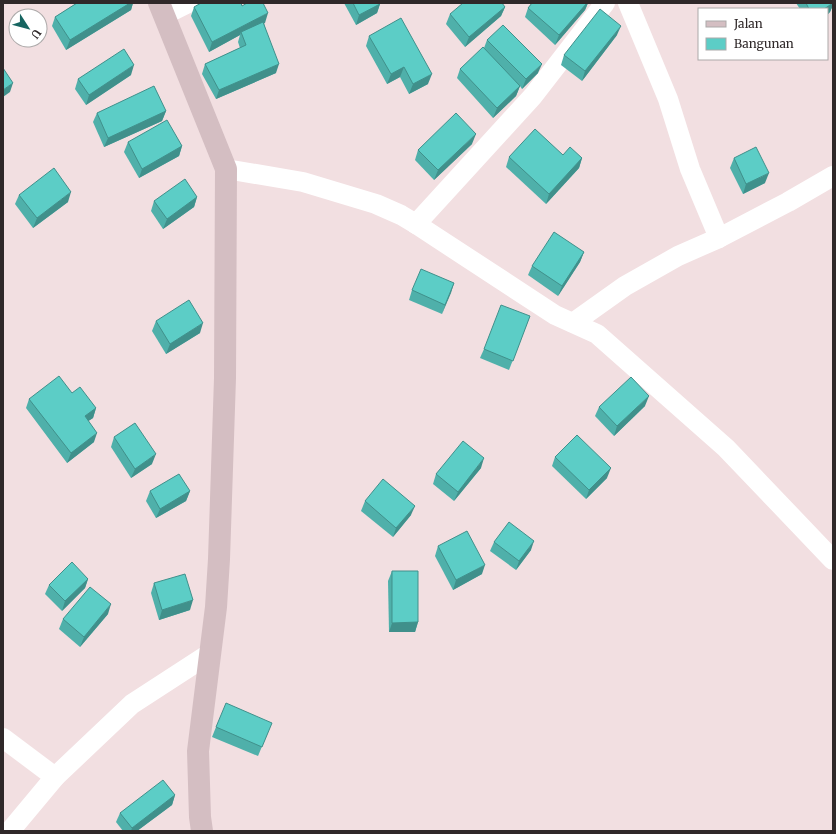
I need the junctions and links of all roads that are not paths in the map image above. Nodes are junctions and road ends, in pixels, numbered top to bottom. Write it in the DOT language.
graph roads {
  1 [pos="188,3"];
  2 [pos="605,3"];
  3 [pos="628,3"];
  4 [pos="162,9"];
  5 [pos="226,169"];
  6 [pos="833,176"];
  7 [pos="416,224"];
  8 [pos="719,238"];
  9 [pos="573,323"];
  10 [pos="833,560"];
  11 [pos="209,654"];
  12 [pos="3,738"];
  13 [pos="55,778"];
  14 [pos="10,831"];
  15 [pos="202,831"];
  1 -- 4 [label="street"];
  2 -- 7 [label="street"];
  3 -- 8 [label="street"];
  4 -- 5 [label="street"];
  5 -- 7 [label="street"];
  5 -- 11 [label="street"];
  6 -- 8 [label="street"];
  7 -- 9 [label="street"];
  8 -- 9 [label="street"];
  9 -- 10 [label="street"];
  11 -- 13 [label="street"];
  11 -- 15 [label="street"];
  12 -- 13 [label="street"];
  13 -- 14 [label="street"];
}
